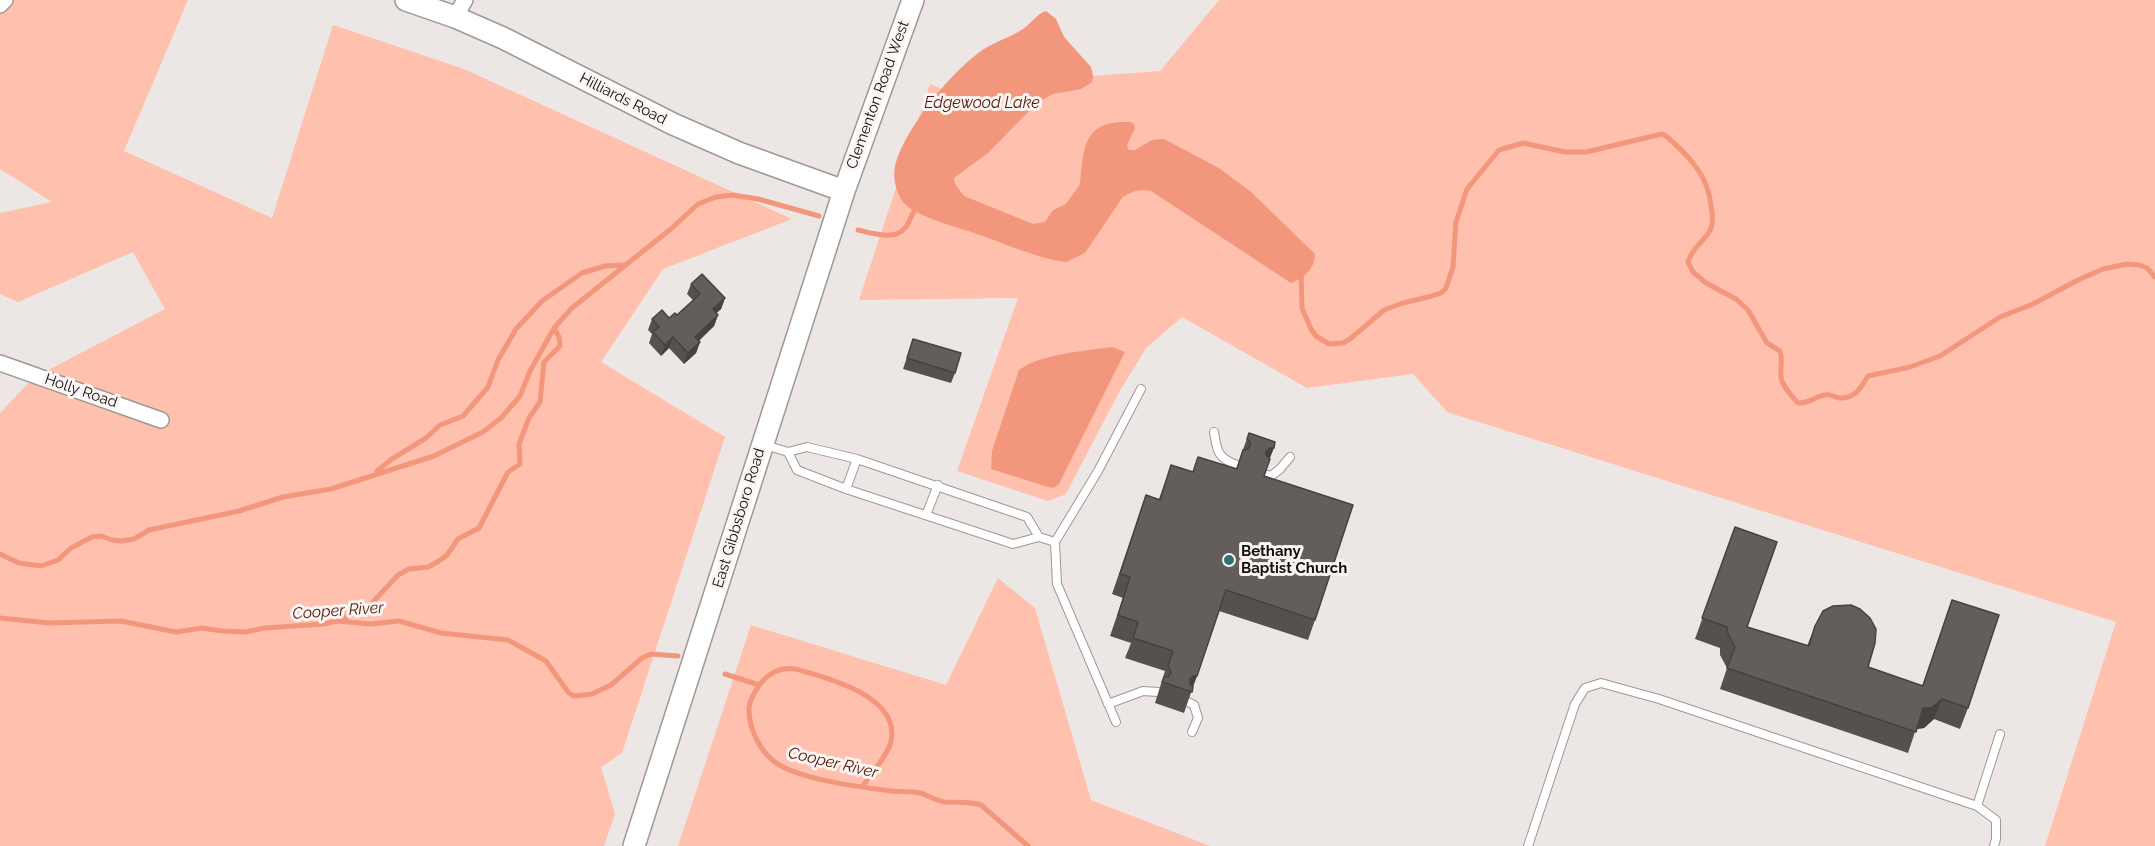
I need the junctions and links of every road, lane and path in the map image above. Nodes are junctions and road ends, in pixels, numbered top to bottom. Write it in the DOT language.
graph roads {
  1 [pos="5,0"];
  2 [pos="406,0"];
  3 [pos="913,0"];
  4 [pos="0,4"];
  5 [pos="460,8"];
  6 [pos="844,191"];
  7 [pos="0,363"];
  8 [pos="1141,389"];
  9 [pos="161,420"];
  10 [pos="1214,432"];
  11 [pos="762,444"];
  12 [pos="788,453"];
  13 [pos="1290,457"];
  14 [pos="857,459"];
  15 [pos="1237,465"];
  16 [pos="1264,474"];
  17 [pos="938,485"];
  18 [pos="846,489"];
  19 [pos="926,515"];
  20 [pos="1039,537"];
  21 [pos="1055,542"];
  22 [pos="1158,692"];
  23 [pos="1188,702"];
  24 [pos="1108,704"];
  25 [pos="1116,722"];
  26 [pos="1192,732"];
  27 [pos="2001,734"];
  28 [pos="1977,806"];
  29 [pos="634,846"];
  30 [pos="1528,846"];
  31 [pos="1994,846"];
  1 -- 4 [label="street"];
  2 -- 5 [label="main road, Hilliards Road"];
  3 -- 6 [label="main road, Clementon Road West"];
  5 -- 6 [label="main road, Hilliards Road"];
  6 -- 11 [label="main road, East Gibbsboro Road"];
  7 -- 9 [label="street, Holly Road"];
  8 -- 21 [label="lane"];
  10 -- 15 [label="lane"];
  11 -- 12 [label="lane"];
  11 -- 29 [label="main road, East Gibbsboro Road"];
  12 -- 14 [label="lane"];
  12 -- 18 [label="lane"];
  13 -- 16 [label="lane"];
  14 -- 17 [label="lane"];
  14 -- 18 [label="lane"];
  17 -- 19 [label="lane"];
  17 -- 20 [label="lane"];
  18 -- 19 [label="lane"];
  19 -- 20 [label="lane"];
  20 -- 21 [label="lane"];
  21 -- 24 [label="lane"];
  22 -- 24 [label="lane"];
  23 -- 26 [label="lane"];
  24 -- 25 [label="lane"];
  27 -- 28 [label="lane"];
  28 -- 30 [label="lane"];
  28 -- 31 [label="lane"];
}
